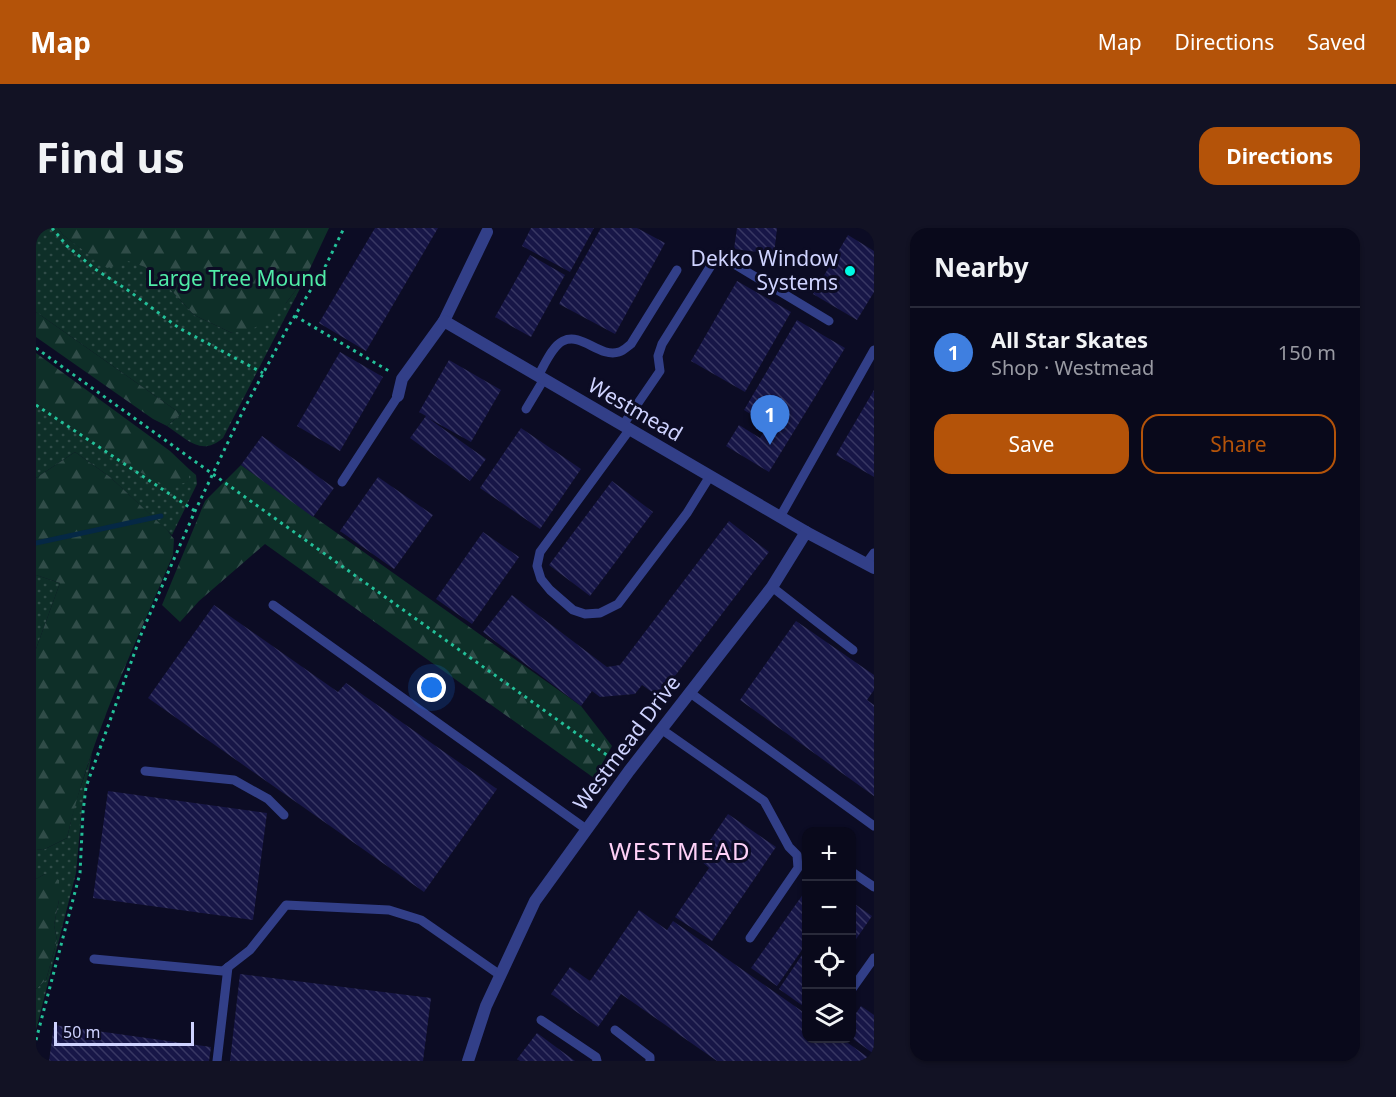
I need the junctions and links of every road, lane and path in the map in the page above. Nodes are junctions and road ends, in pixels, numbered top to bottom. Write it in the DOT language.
graph roads {
  1 [pos="52,228"];
  2 [pos="344,228"];
  3 [pos="488,232"];
  4 [pos="677,270"];
  5 [pos="295,316"];
  6 [pos="444,321"];
  7 [pos="829,321"];
  8 [pos="36,348"];
  9 [pos="874,350"];
  10 [pos="263,373"];
  11 [pos="541,378"];
  12 [pos="402,379"];
  13 [pos="398,396"];
  14 [pos="36,405"];
  15 [pos="526,409"];
  16 [pos="627,427"];
  17 [pos="213,473"];
  18 [pos="710,476"];
  19 [pos="342,482"];
  20 [pos="195,511"];
  21 [pos="780,517"];
  22 [pos="806,532"];
  23 [pos="874,553"];
  24 [pos="870,566"];
  25 [pos="772,587"];
  26 [pos="273,605"];
  27 [pos="852,650"];
  28 [pos="689,692"];
  29 [pos="661,729"];
  30 [pos="145,771"];
  31 [pos="629,771"];
  32 [pos="284,815"];
  33 [pos="874,826"];
  34 [pos="586,829"];
  35 [pos="802,855"];
  36 [pos="856,875"];
  37 [pos="874,887"];
  38 [pos="750,938"];
  39 [pos="874,958"];
  40 [pos="94,959"];
  41 [pos="228,968"];
  42 [pos="500,975"];
  43 [pos="856,983"];
  44 [pos="541,1020"];
  45 [pos="615,1030"];
  46 [pos="36,1040"];
  47 [pos="217,1061"];
  48 [pos="468,1061"];
  49 [pos="597,1061"];
  50 [pos="650,1061"];
  1 -- 10 [label="path"];
  2 -- 5 [label="path"];
  3 -- 6 [label="street"];
  4 -- 11 [label="lane"];
  5 -- 10 [label="path"];
  5 -- 12 [label="path"];
  6 -- 11 [label="street, Westmead"];
  6 -- 12 [label="street"];
  7 -- 16 [label="lane"];
  8 -- 17 [label="path"];
  9 -- 21 [label="lane"];
  10 -- 17 [label="path"];
  11 -- 15 [label="lane"];
  11 -- 16 [label="street, Westmead"];
  12 -- 13 [label="street"];
  13 -- 19 [label="lane"];
  14 -- 20 [label="path"];
  16 -- 18 [label="street, Westmead"];
  16 -- 18 [label="lane"];
  17 -- 20 [label="path"];
  17 -- 31 [label="path"];
  18 -- 21 [label="street, Westmead"];
  20 -- 46 [label="path"];
  21 -- 22 [label="street, Westmead"];
  22 -- 24 [label="street"];
  22 -- 25 [label="street, Westmead Drive"];
  23 -- 24 [label="lane"];
  25 -- 27 [label="lane"];
  25 -- 28 [label="street, Westmead Drive"];
  26 -- 34 [label="lane"];
  28 -- 29 [label="street, Westmead Drive"];
  28 -- 33 [label="lane"];
  29 -- 31 [label="street, Westmead Drive"];
  29 -- 35 [label="lane"];
  30 -- 32 [label="lane"];
  31 -- 34 [label="street, Westmead Drive"];
  34 -- 42 [label="street, Westmead Drive"];
  35 -- 38 [label="lane"];
  36 -- 37 [label="lane"];
  39 -- 43 [label="lane"];
  40 -- 41 [label="lane"];
  41 -- 42 [label="lane"];
  41 -- 47 [label="lane"];
  42 -- 48 [label="street, Westmead Drive"];
  44 -- 49 [label="lane"];
  45 -- 50 [label="lane"];
}
